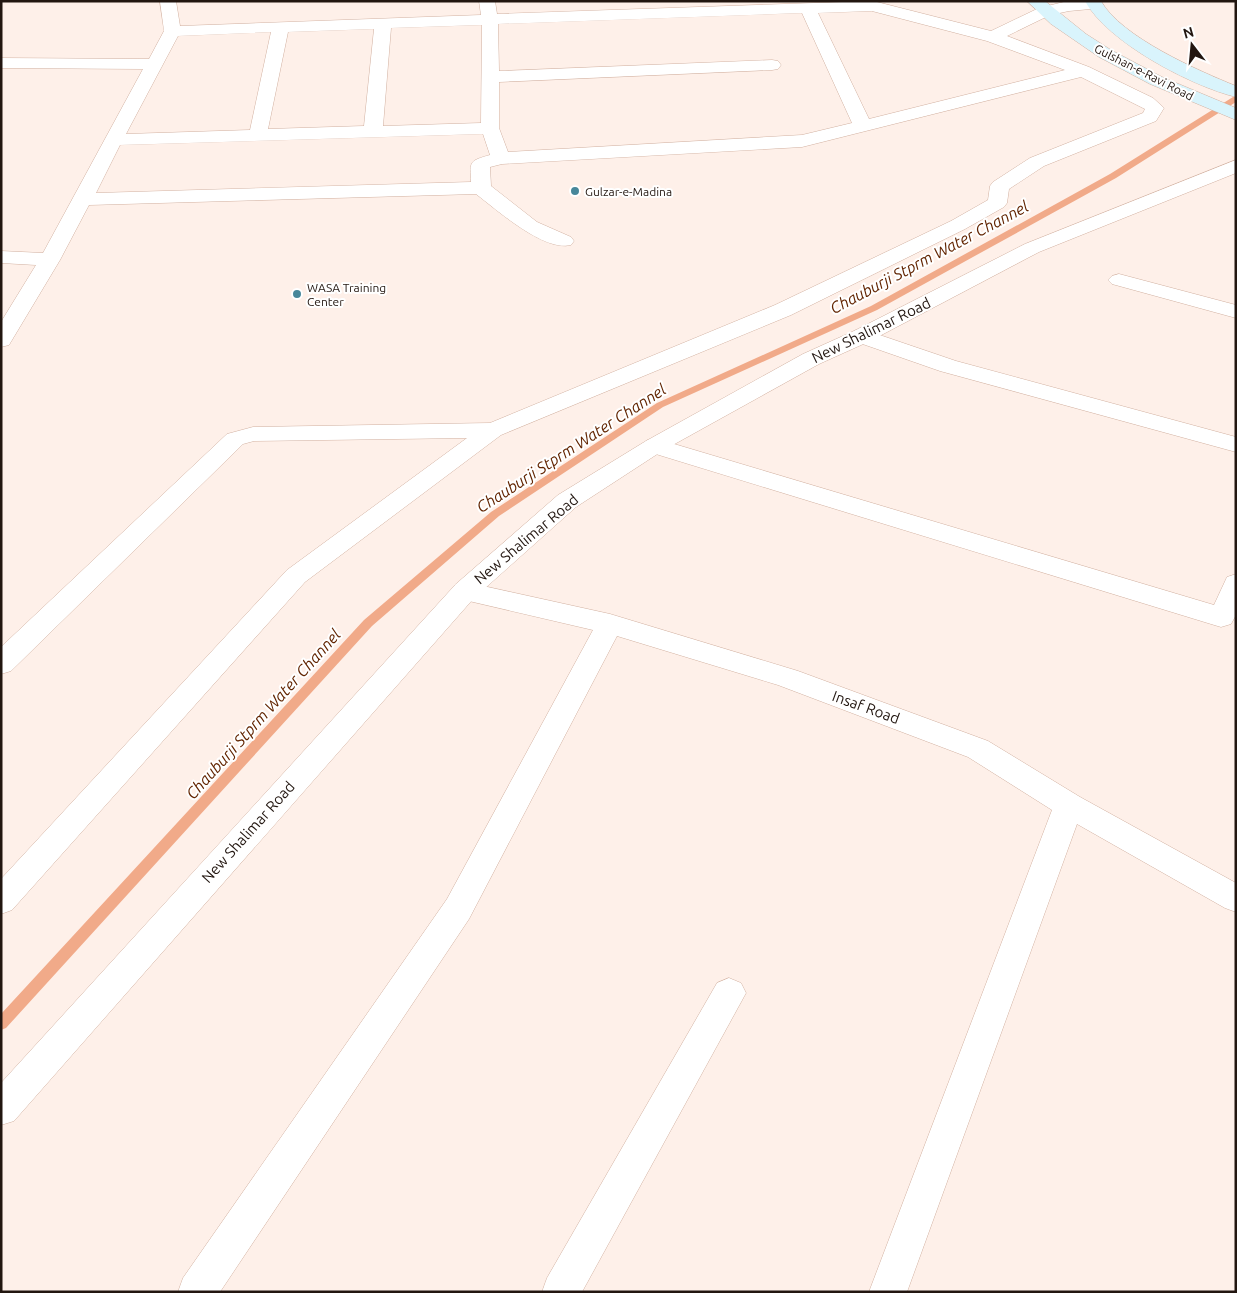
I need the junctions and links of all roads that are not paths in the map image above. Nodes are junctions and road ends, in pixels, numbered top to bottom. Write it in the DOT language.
graph roads {
  1 [pos="168,1"];
  2 [pos="486,1"];
  3 [pos="1094,3"];
  4 [pos="886,5"];
  5 [pos="1040,6"];
  6 [pos="808,9"];
  7 [pos="490,19"];
  8 [pos="383,23"];
  9 [pos="281,27"];
  10 [pos="172,31"];
  11 [pos="993,37"];
  12 [pos="1,63"];
  13 [pos="154,64"];
  14 [pos="772,65"];
  15 [pos="1083,71"];
  16 [pos="491,77"];
  17 [pos="1236,92"];
  18 [pos="1236,115"];
  19 [pos="863,126"];
  20 [pos="490,128"];
  21 [pos="373,132"];
  22 [pos="258,135"];
  23 [pos="114,140"];
  24 [pos="501,158"];
  25 [pos="1236,166"];
  26 [pos="481,188"];
  27 [pos="82,199"];
  28 [pos="564,240"];
  29 [pos="1,257"];
  30 [pos="50,260"];
  31 [pos="1118,280"];
  32 [pos="1236,312"];
  33 [pos="862,336"];
  34 [pos="1,340"];
  35 [pos="493,430"];
  36 [pos="1236,445"];
  37 [pos="654,446"];
  38 [pos="1236,583"];
  39 [pos="465,591"];
  40 [pos="1228,619"];
  41 [pos="610,624"];
  42 [pos="1,664"];
  43 [pos="1069,805"];
  44 [pos="1236,899"];
  45 [pos="1,901"];
  46 [pos="729,993"];
  47 [pos="1,1109"];
  48 [pos="196,1292"];
  49 [pos="561,1292"];
  50 [pos="888,1292"];
  1 -- 10 [label="street"];
  2 -- 7 [label="street"];
  3 -- 5 [label="street"];
  3 -- 17 [label="main road, Gulshan-e-Ravi Road"];
  4 -- 6 [label="street"];
  4 -- 11 [label="street"];
  5 -- 11 [label="street"];
  5 -- 18 [label="main road, Gulshan-e-Ravi Road"];
  6 -- 7 [label="street"];
  6 -- 19 [label="street"];
  7 -- 8 [label="street"];
  7 -- 16 [label="street"];
  8 -- 9 [label="street"];
  8 -- 21 [label="street"];
  9 -- 10 [label="street"];
  9 -- 22 [label="street"];
  10 -- 13 [label="street"];
  11 -- 15 [label="street"];
  12 -- 13 [label="street"];
  13 -- 23 [label="street"];
  14 -- 16 [label="street"];
  15 -- 19 [label="street"];
  15 -- 35 [label="street"];
  16 -- 20 [label="street"];
  19 -- 24 [label="street"];
  20 -- 21 [label="street"];
  20 -- 24 [label="street"];
  21 -- 22 [label="street"];
  22 -- 23 [label="street"];
  23 -- 27 [label="street"];
  24 -- 26 [label="street"];
  25 -- 33 [label="street, New Shalimar Road"];
  26 -- 27 [label="street"];
  26 -- 28 [label="street"];
  27 -- 30 [label="street"];
  29 -- 30 [label="street"];
  30 -- 34 [label="street"];
  31 -- 32 [label="street"];
  33 -- 36 [label="street"];
  33 -- 37 [label="street, New Shalimar Road"];
  35 -- 42 [label="street"];
  35 -- 45 [label="street"];
  37 -- 39 [label="street, New Shalimar Road"];
  37 -- 40 [label="street"];
  38 -- 40 [label="street"];
  39 -- 41 [label="street, Insaf Road"];
  39 -- 47 [label="street, New Shalimar Road"];
  41 -- 43 [label="street, Insaf Road"];
  41 -- 48 [label="street"];
  43 -- 44 [label="street, Insaf Road"];
  43 -- 50 [label="street"];
  46 -- 49 [label="street"];
}
